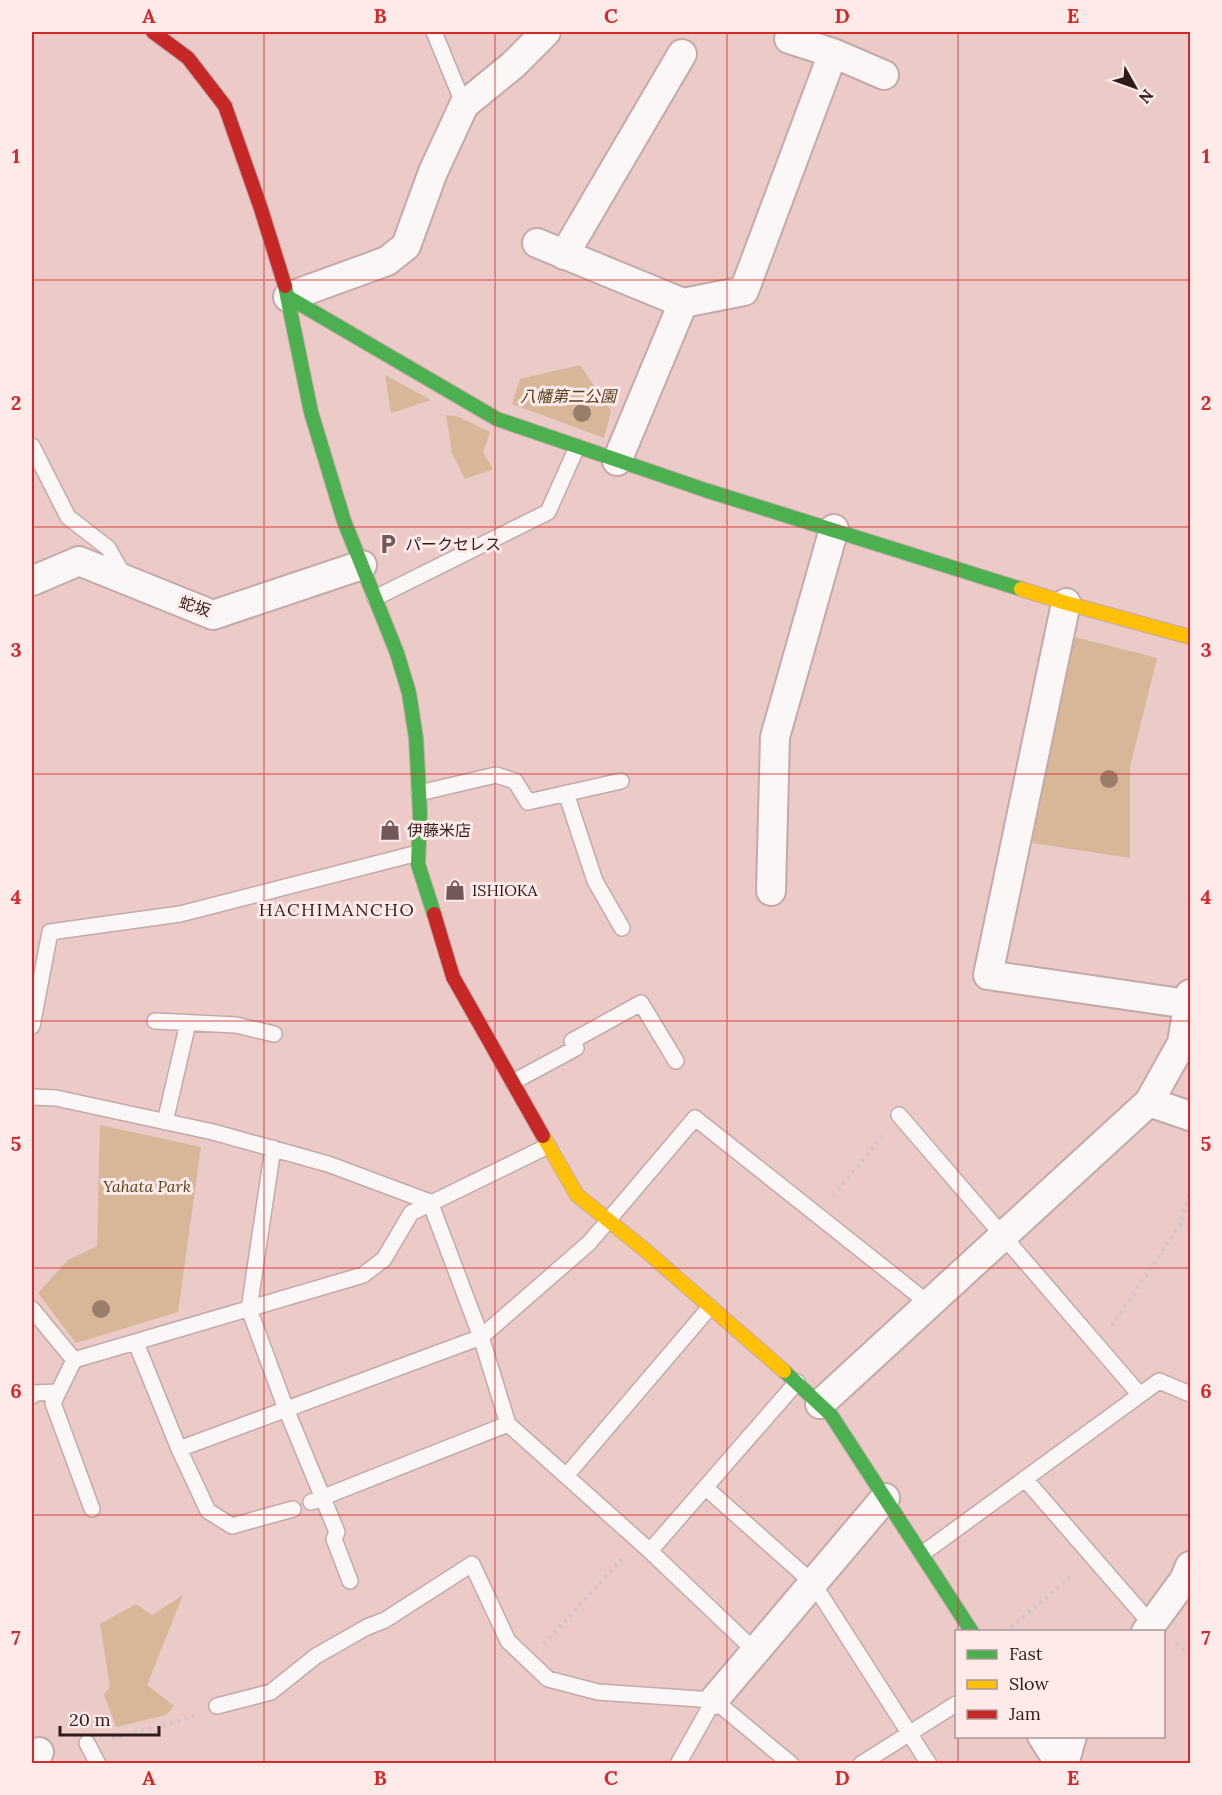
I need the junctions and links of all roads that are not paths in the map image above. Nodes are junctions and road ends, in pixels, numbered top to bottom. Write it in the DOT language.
graph roads {
  1 [pos="153,32"];
  2 [pos="434,32"];
  3 [pos="546,32"];
  4 [pos="789,39"];
  5 [pos="682,54"];
  6 [pos="833,54"];
  7 [pos="884,75"];
  8 [pos="464,105"];
  9 [pos="537,243"];
  10 [pos="564,255"];
  11 [pos="288,297"];
  12 [pos="683,303"];
  13 [pos="32,446"];
  14 [pos="577,447"];
  15 [pos="617,461"];
  16 [pos="834,529"];
  17 [pos="362,565"];
  18 [pos="32,581"];
  19 [pos="127,581"];
  20 [pos="375,598"];
  21 [pos="1066,603"];
  22 [pos="1191,637"];
  23 [pos="621,781"];
  24 [pos="419,792"];
  25 [pos="566,793"];
  26 [pos="418,853"];
  27 [pos="771,891"];
  28 [pos="622,928"];
  29 [pos="1190,999"];
  30 [pos="155,1021"];
  31 [pos="188,1023"];
  32 [pos="32,1026"];
  33 [pos="274,1034"];
  34 [pos="676,1061"];
  35 [pos="513,1082"];
  36 [pos="32,1097"];
  37 [pos="1149,1102"];
  38 [pos="899,1115"];
  39 [pos="1191,1116"];
  40 [pos="165,1122"];
  41 [pos="548,1146"];
  42 [pos="273,1148"];
  43 [pos="430,1202"];
  44 [pos="609,1221"];
  45 [pos="1004,1234"];
  46 [pos="928,1304"];
  47 [pos="710,1307"];
  48 [pos="32,1309"];
  49 [pos="249,1310"];
  50 [pos="482,1337"];
  51 [pos="136,1343"];
  52 [pos="74,1360"];
  53 [pos="797,1382"];
  54 [pos="58,1392"];
  55 [pos="1140,1395"];
  56 [pos="1191,1395"];
  57 [pos="32,1396"];
  58 [pos="820,1404"];
  59 [pos="286,1409"];
  60 [pos="507,1424"];
  61 [pos="178,1449"];
  62 [pos="566,1476"];
  63 [pos="1025,1479"];
  64 [pos="706,1488"];
  65 [pos="885,1498"];
  66 [pos="317,1500"];
  67 [pos="92,1509"];
  68 [pos="293,1509"];
  69 [pos="645,1546"];
  70 [pos="922,1554"];
  71 [pos="1188,1576"];
  72 [pos="350,1581"];
  73 [pos="813,1583"];
  74 [pos="1148,1628"];
  75 [pos="971,1630"];
  76 [pos="755,1651"];
  77 [pos="714,1700"];
  78 [pos="955,1705"];
  79 [pos="217,1706"];
  80 [pos="909,1734"];
  81 [pos="1043,1738"];
  82 [pos="1072,1738"];
  83 [pos="87,1743"];
  84 [pos="98,1764"];
  85 [pos="678,1764"];
  86 [pos="791,1764"];
  87 [pos="861,1764"];
  88 [pos="929,1764"];
  89 [pos="1062,1764"];
  1 -- 11 [label="street"];
  2 -- 8 [label="lane"];
  3 -- 8 [label="street"];
  4 -- 6 [label="street"];
  5 -- 10 [label="street"];
  6 -- 7 [label="street"];
  6 -- 12 [label="street"];
  8 -- 11 [label="street"];
  9 -- 10 [label="street"];
  10 -- 12 [label="street"];
  11 -- 14 [label="street"];
  11 -- 17 [label="street"];
  12 -- 15 [label="street"];
  13 -- 19 [label="lane"];
  14 -- 15 [label="street"];
  14 -- 20 [label="lane"];
  15 -- 16 [label="street"];
  16 -- 21 [label="street"];
  16 -- 27 [label="street"];
  17 -- 19 [label="street, 蛇坂"];
  17 -- 20 [label="street"];
  18 -- 19 [label="street, 蛇坂"];
  20 -- 24 [label="street"];
  21 -- 22 [label="street"];
  21 -- 29 [label="street"];
  23 -- 25 [label="lane"];
  24 -- 25 [label="lane"];
  24 -- 26 [label="street"];
  25 -- 28 [label="lane"];
  26 -- 32 [label="lane"];
  26 -- 35 [label="street"];
  29 -- 37 [label="street"];
  30 -- 31 [label="lane"];
  31 -- 33 [label="lane"];
  31 -- 40 [label="lane"];
  34 -- 35 [label="lane"];
  35 -- 41 [label="street"];
  36 -- 40 [label="lane"];
  37 -- 39 [label="street"];
  37 -- 45 [label="street"];
  38 -- 45 [label="lane"];
  40 -- 42 [label="lane"];
  41 -- 43 [label="lane"];
  41 -- 44 [label="street"];
  42 -- 43 [label="lane"];
  42 -- 49 [label="lane"];
  43 -- 49 [label="lane"];
  43 -- 50 [label="lane"];
  44 -- 46 [label="lane"];
  44 -- 47 [label="street"];
  44 -- 50 [label="lane"];
  45 -- 46 [label="street"];
  45 -- 55 [label="lane"];
  46 -- 58 [label="street"];
  47 -- 53 [label="street"];
  47 -- 62 [label="lane"];
  48 -- 52 [label="lane"];
  49 -- 51 [label="lane"];
  49 -- 59 [label="lane"];
  50 -- 59 [label="lane"];
  50 -- 60 [label="lane"];
  51 -- 52 [label="lane"];
  51 -- 61 [label="lane"];
  52 -- 54 [label="lane"];
  53 -- 58 [label="street"];
  53 -- 64 [label="lane"];
  54 -- 57 [label="lane"];
  54 -- 67 [label="lane"];
  55 -- 56 [label="lane"];
  55 -- 63 [label="lane"];
  58 -- 65 [label="street"];
  59 -- 61 [label="lane"];
  59 -- 66 [label="lane"];
  60 -- 62 [label="lane"];
  60 -- 66 [label="lane"];
  61 -- 68 [label="lane"];
  62 -- 69 [label="lane"];
  63 -- 70 [label="lane"];
  63 -- 74 [label="lane"];
  64 -- 69 [label="lane"];
  64 -- 73 [label="lane"];
  65 -- 70 [label="street"];
  65 -- 73 [label="street"];
  66 -- 72 [label="lane"];
  69 -- 76 [label="lane"];
  70 -- 75 [label="street"];
  71 -- 74 [label="street"];
  73 -- 76 [label="street"];
  73 -- 80 [label="lane"];
  76 -- 77 [label="street"];
  77 -- 79 [label="lane"];
  77 -- 85 [label="lane"];
  77 -- 86 [label="lane"];
  78 -- 80 [label="lane"];
  80 -- 87 [label="lane"];
  80 -- 88 [label="lane"];
  81 -- 89 [label="street"];
  82 -- 89 [label="street"];
  83 -- 84 [label="lane"];
}
